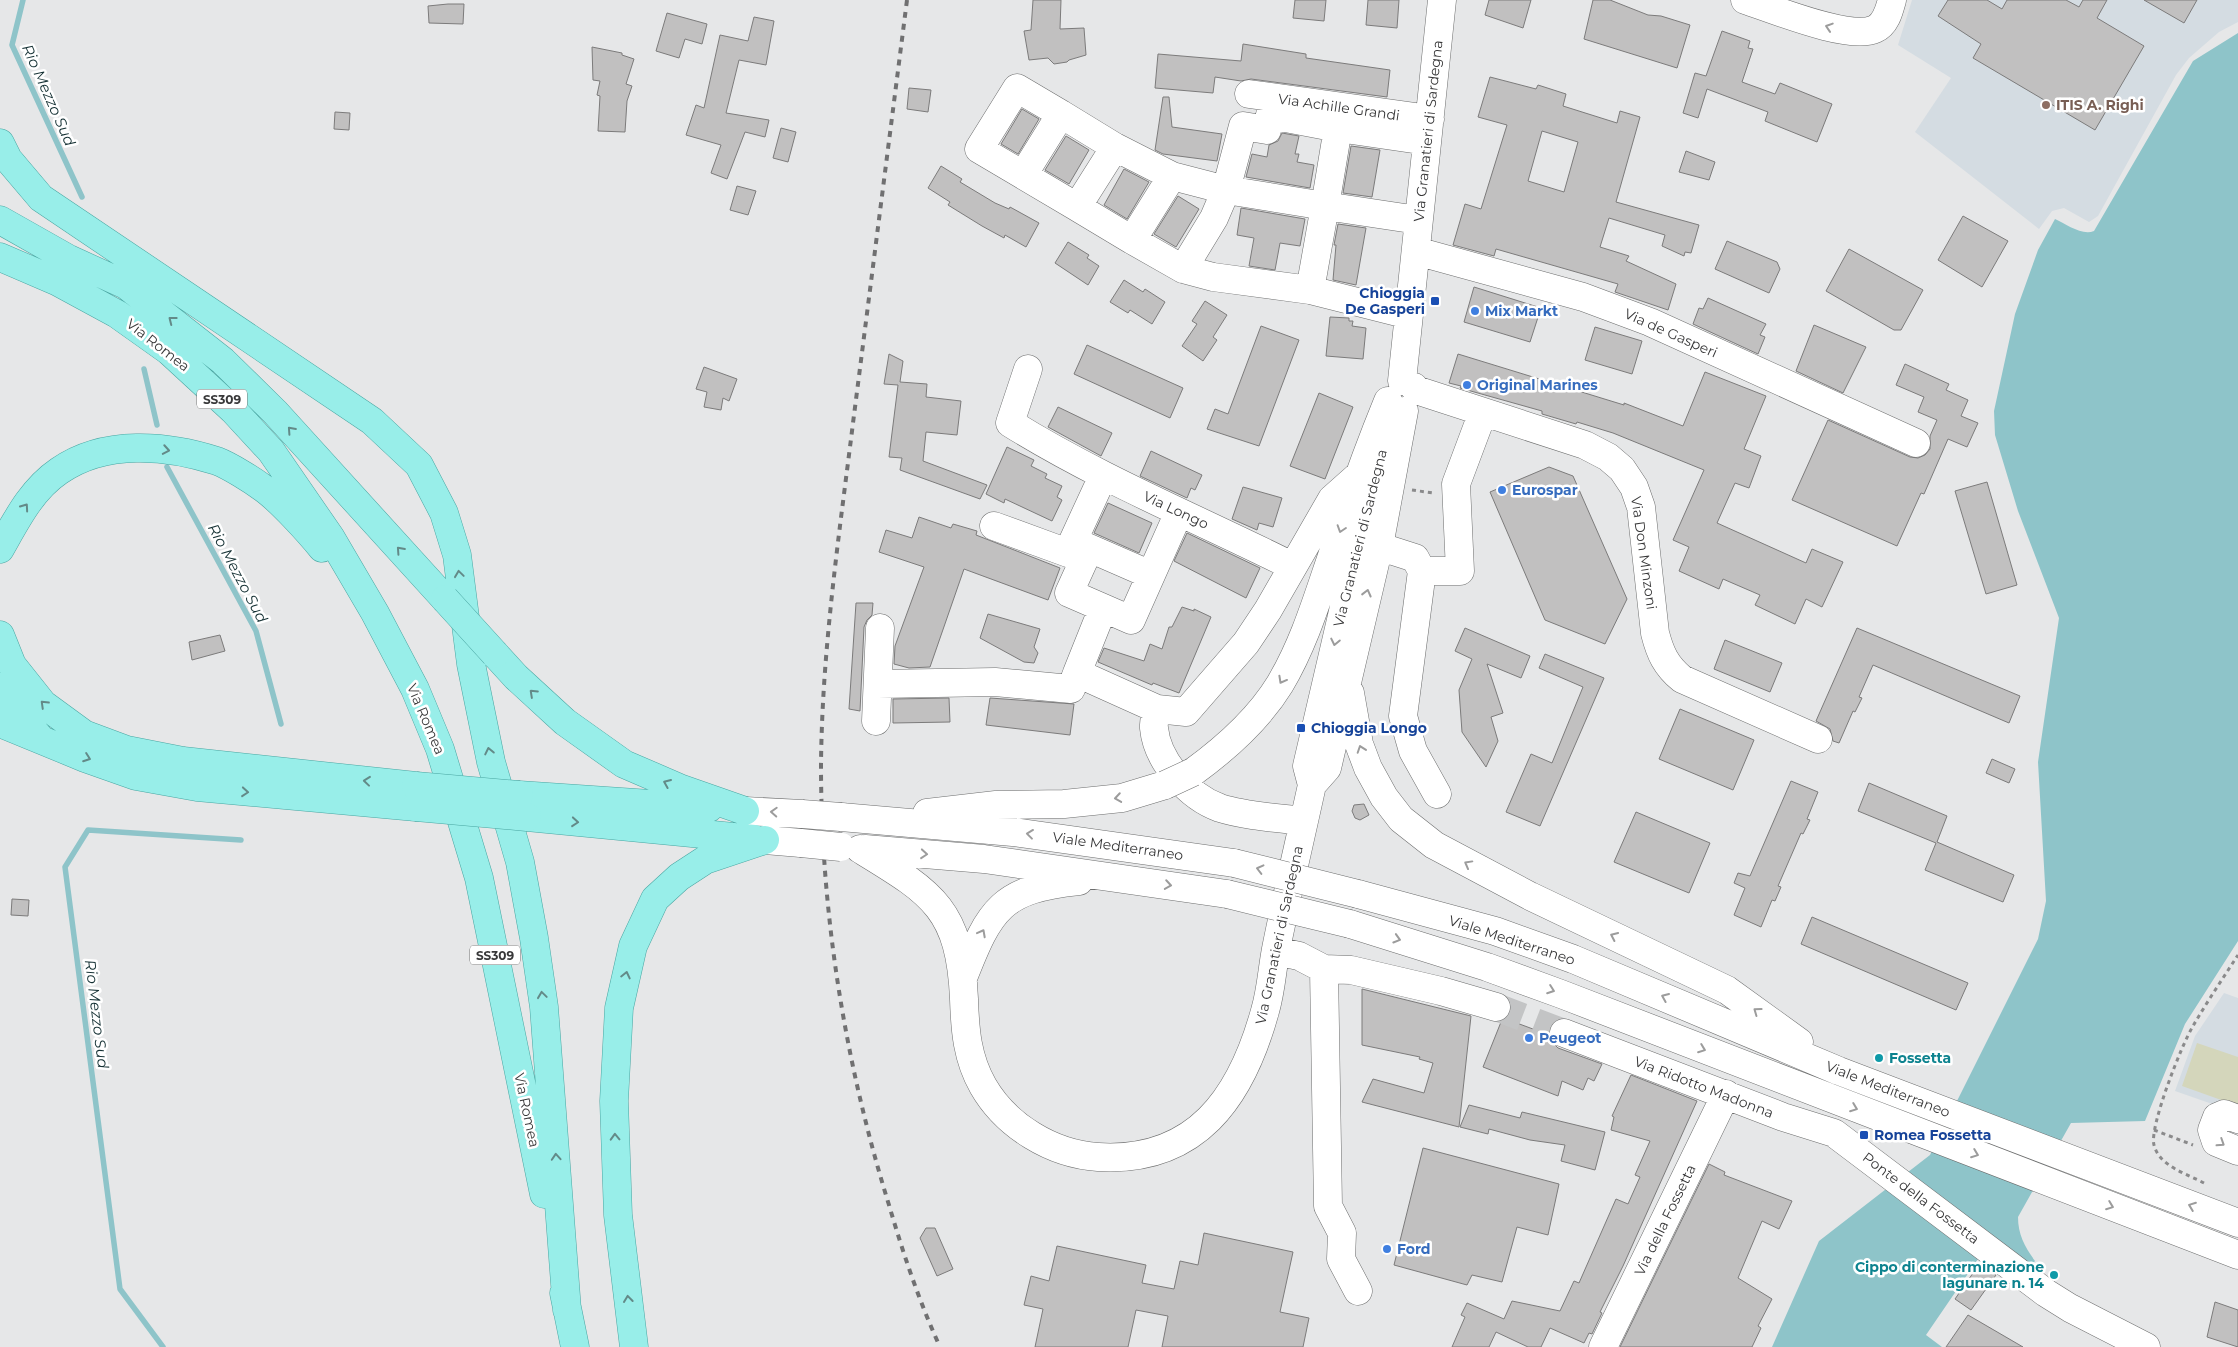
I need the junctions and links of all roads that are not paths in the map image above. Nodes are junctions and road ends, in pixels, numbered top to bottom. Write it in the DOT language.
graph roads {
  1 [pos="1442,0"];
  2 [pos="1745,0"];
  3 [pos="1892,0"];
  4 [pos="1249,94"];
  5 [pos="1060,114"];
  6 [pos="1338,128"];
  7 [pos="1428,130"];
  8 [pos="0,143"];
  9 [pos="1115,147"];
  10 [pos="1023,175"];
  11 [pos="1172,176"];
  12 [pos="1226,190"];
  13 [pos="1325,206"];
  14 [pos="1077,207"];
  15 [pos="0,220"];
  16 [pos="1418,220"];
  17 [pos="0,238"];
  18 [pos="1132,240"];
  19 [pos="1416,251"];
  20 [pos="0,257"];
  21 [pos="69,259"];
  22 [pos="1183,270"];
  23 [pos="1310,290"];
  24 [pos="1409,315"];
  25 [pos="1028,369"];
  26 [pos="1400,398"];
  27 [pos="1483,412"];
  28 [pos="1916,443"];
  29 [pos="1359,474"];
  30 [pos="1103,476"];
  31 [pos="1179,512"];
  32 [pos="994,526"];
  33 [pos="1369,543"];
  34 [pos="1081,545"];
  35 [pos="0,550"];
  36 [pos="1292,566"];
  37 [pos="1422,571"];
  38 [pos="1151,575"];
  39 [pos="1103,608"];
  40 [pos="375,614"];
  41 [pos="880,628"];
  42 [pos="0,634"];
  43 [pos="1305,635"];
  44 [pos="1077,673"];
  45 [pos="1347,674"];
  46 [pos="878,684"];
  47 [pos="0,687"];
  48 [pos="1157,709"];
  49 [pos="876,721"];
  50 [pos="0,723"];
  51 [pos="1818,739"];
  52 [pos="41,740"];
  53 [pos="1312,785"];
  54 [pos="1437,794"];
  55 [pos="416,797"];
  56 [pos="523,806"];
  57 [pos="746,811"];
  58 [pos="872,820"];
  59 [pos="1304,821"];
  60 [pos="765,840"];
  61 [pos="851,848"];
  62 [pos="1120,878"];
  63 [pos="1276,951"];
  64 [pos="1324,969"];
  65 [pos="963,978"];
  66 [pos="1496,1007"];
  67 [pos="1564,1033"];
  68 [pos="1839,1071"];
  69 [pos="1726,1094"];
  70 [pos="2238,1119"];
  71 [pos="1844,1140"];
  72 [pos="2238,1151"];
  73 [pos="2238,1223"];
  74 [pos="2238,1255"];
  75 [pos="1358,1291"];
  76 [pos="568,1310"];
  77 [pos="575,1347"];
  78 [pos="634,1347"];
  79 [pos="1604,1347"];
  80 [pos="2146,1347"];
  1 -- 7 [label="street, Via Granatieri di Sardegna"];
  3 -- 2 [label="street, one-way"];
  4 -- 7 [label="street, Via Achille Grandi"];
  5 -- 9 [label="street"];
  5 -- 10 [label="street"];
  5 -- 10 [label="street"];
  6 -- 7 [label="street"];
  6 -- 12 [label="street"];
  6 -- 13 [label="street"];
  7 -- 16 [label="street, Via Granatieri di Sardegna"];
  76 -- 8 [label="main road, one-way"];
  9 -- 11 [label="street"];
  9 -- 14 [label="street"];
  10 -- 14 [label="street"];
  11 -- 12 [label="street"];
  11 -- 18 [label="street"];
  12 -- 13 [label="street"];
  12 -- 22 [label="street"];
  13 -- 16 [label="street"];
  13 -- 23 [label="street"];
  14 -- 18 [label="street"];
  15 -- 21 [label="main road"];
  16 -- 19 [label="street, Via Granatieri di Sardegna"];
  17 -- 21 [label="main road"];
  18 -- 22 [label="street"];
  19 -- 24 [label="street, Via Granatieri di Sardegna"];
  19 -- 28 [label="street, Via de Gasperi"];
  20 -- 40 [label="main road, Via Romea / SS309"];
  57 -- 21 [label="main road, SS309, one-way, bridge"];
  22 -- 23 [label="street"];
  23 -- 24 [label="street"];
  24 -- 26 [label="street, Via Granatieri di Sardegna"];
  25 -- 30 [label="street, Via Longo"];
  26 -- 27 [label="street, Via Don Minzoni"];
  26 -- 29 [label="street"];
  26 -- 33 [label="street, Via Granatieri di Sardegna"];
  27 -- 37 [label="street"];
  27 -- 51 [label="street, Via Don Minzoni"];
  29 -- 36 [label="street"];
  29 -- 43 [label="street, one-way"];
  30 -- 31 [label="street, Via Longo"];
  30 -- 34 [label="street"];
  31 -- 36 [label="street, Via Longo"];
  31 -- 38 [label="street"];
  32 -- 34 [label="street"];
  33 -- 37 [label="street"];
  45 -- 33 [label="street, Via Granatieri di Sardegna, one-way"];
  33 -- 53 [label="street, Via Granatieri di Sardegna, one-way"];
  34 -- 38 [label="street"];
  34 -- 39 [label="street"];
  35 -- 40 [label="main road, SS309, one-way"];
  36 -- 43 [label="street"];
  36 -- 48 [label="street"];
  37 -- 54 [label="street"];
  38 -- 39 [label="street"];
  39 -- 44 [label="street"];
  40 -- 76 [label="main road, Via Romea / SS309"];
  41 -- 46 [label="street"];
  55 -- 42 [label="main road, one-way"];
  43 -- 58 [label="street, one-way, bridge"];
  44 -- 46 [label="street"];
  44 -- 48 [label="street"];
  45 -- 53 [label="street, Via Granatieri di Sardegna"];
  68 -- 45 [label="street, one-way"];
  46 -- 49 [label="street"];
  47 -- 52 [label="main road"];
  48 -- 59 [label="street"];
  50 -- 52 [label="main road"];
  52 -- 55 [label="main road, one-way"];
  53 -- 59 [label="street, Via Granatieri di Sardegna"];
  55 -- 56 [label="main road, bridge"];
  56 -- 57 [label="main road"];
  56 -- 60 [label="main road, one-way"];
  58 -- 57 [label="street, Viale Mediterraneo, one-way, bridge"];
  68 -- 58 [label="street, Viale Mediterraneo, one-way, bridge"];
  59 -- 63 [label="street, Via Granatieri di Sardegna"];
  60 -- 61 [label="street, bridge"];
  78 -- 60 [label="main road, one-way"];
  61 -- 62 [label="street, one-way"];
  61 -- 65 [label="street"];
  65 -- 62 [label="street, one-way"];
  62 -- 74 [label="street, one-way, bridge"];
  63 -- 64 [label="street"];
  63 -- 65 [label="street, Via Granatieri di Sardegna"];
  64 -- 66 [label="street"];
  64 -- 75 [label="street"];
  67 -- 69 [label="street, Via Ridotto Madonna"];
  73 -- 68 [label="street, Viale Mediterraneo, one-way"];
  69 -- 71 [label="street, Via Ridotto Madonna"];
  69 -- 79 [label="street, Via della Fossetta"];
  70 -- 72 [label="street, one-way"];
  71 -- 80 [label="street, Ponte della Fossetta"];
  76 -- 77 [label="main road, Via Romea / SS309"];
}
